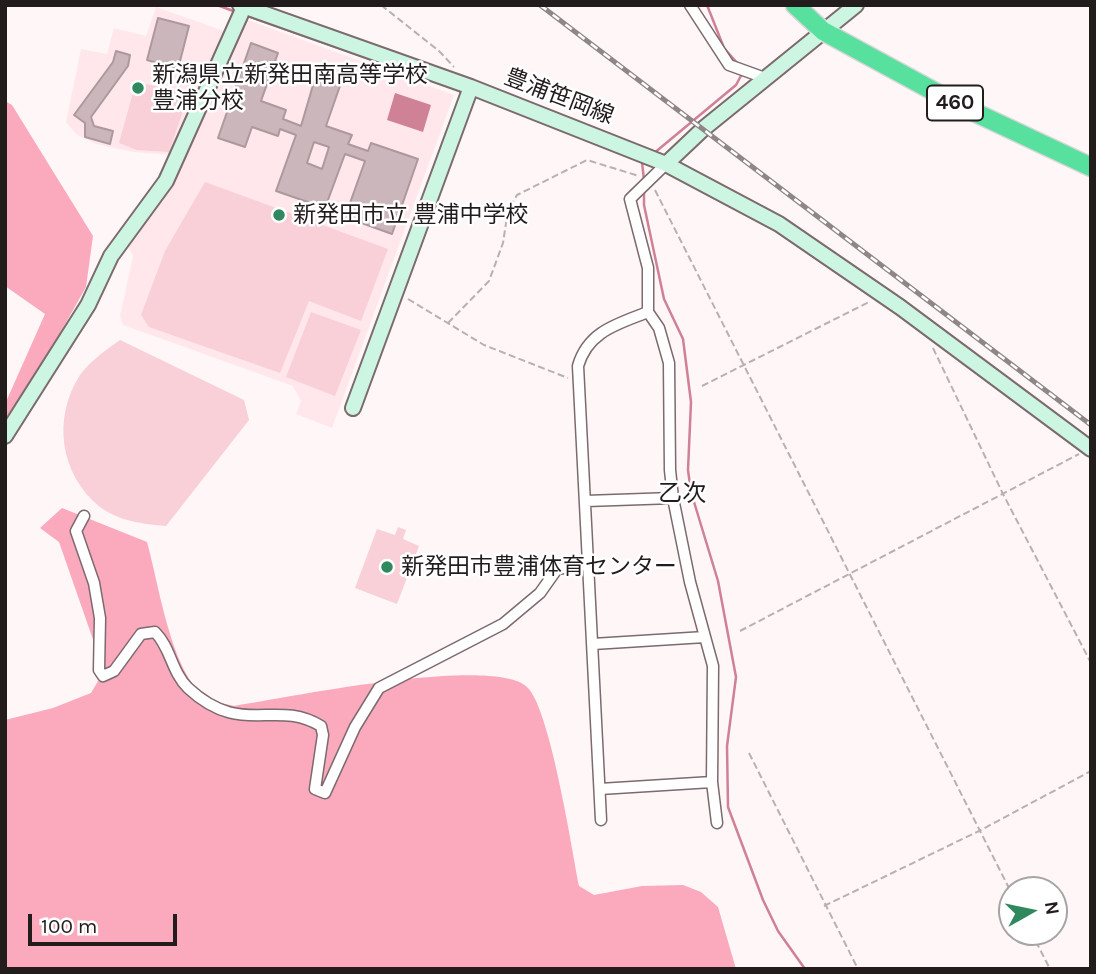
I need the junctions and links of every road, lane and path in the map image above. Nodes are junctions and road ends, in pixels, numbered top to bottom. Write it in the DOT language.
graph roads {
  1 [pos="382,5"];
  2 [pos="690,5"];
  3 [pos="795,5"];
  4 [pos="856,5"];
  5 [pos="242,6"];
  6 [pos="823,31"];
  7 [pos="455,69"];
  8 [pos="765,78"];
  9 [pos="471,87"];
  10 [pos="666,164"];
  11 [pos="1091,167"];
  12 [pos="648,179"];
  13 [pos="395,291"];
  14 [pos="882,295"];
  15 [pos="649,312"];
  16 [pos="448,323"];
  17 [pos="933,348"];
  18 [pos="744,365"];
  19 [pos="579,381"];
  20 [pos="702,386"];
  21 [pos="353,408"];
  22 [pos="5,436"];
  23 [pos="1090,449"];
  24 [pos="1003,494"];
  25 [pos="673,498"];
  26 [pos="586,501"];
  27 [pos="85,516"];
  28 [pos="589,564"];
  29 [pos="850,573"];
  30 [pos="740,631"];
  31 [pos="705,637"];
  32 [pos="593,644"];
  33 [pos="1091,663"];
  34 [pos="749,753"];
  35 [pos="1091,771"];
  36 [pos="712,782"];
  37 [pos="600,789"];
  38 [pos="601,820"];
  39 [pos="717,823"];
  40 [pos="979,831"];
  41 [pos="1003,876"];
  42 [pos="824,906"];
  43 [pos="1038,946"];
  44 [pos="858,969"];
  45 [pos="1050,969"];
  1 -- 7 [label="path"];
  2 -- 8 [label="street"];
  3 -- 6 [label="highway, 460"];
  4 -- 6 [label="street"];
  5 -- 9 [label="street, 豊浦笹岡線"];
  5 -- 22 [label="street"];
  6 -- 8 [label="street"];
  6 -- 11 [label="highway, 460"];
  8 -- 10 [label="street"];
  9 -- 10 [label="street, 豊浦笹岡線"];
  9 -- 13 [label="street"];
  10 -- 12 [label="street"];
  10 -- 14 [label="street, 豊浦笹岡線"];
  12 -- 15 [label="street"];
  12 -- 16 [label="path"];
  12 -- 18 [label="path"];
  13 -- 16 [label="path"];
  13 -- 21 [label="street"];
  14 -- 18 [label="path"];
  14 -- 23 [label="street, 豊浦笹岡線"];
  15 -- 19 [label="street"];
  15 -- 25 [label="street"];
  16 -- 19 [label="path"];
  17 -- 24 [label="path"];
  18 -- 20 [label="path"];
  18 -- 29 [label="path"];
  19 -- 26 [label="street"];
  23 -- 24 [label="path"];
  24 -- 29 [label="path"];
  24 -- 33 [label="path"];
  25 -- 26 [label="street"];
  25 -- 31 [label="street"];
  26 -- 28 [label="street"];
  27 -- 28 [label="street"];
  28 -- 32 [label="street"];
  29 -- 30 [label="path"];
  29 -- 40 [label="path"];
  31 -- 32 [label="street"];
  31 -- 36 [label="street"];
  32 -- 37 [label="street"];
  34 -- 42 [label="path"];
  35 -- 40 [label="path"];
  36 -- 37 [label="street"];
  36 -- 39 [label="street"];
  37 -- 38 [label="street"];
  40 -- 41 [label="path"];
  40 -- 42 [label="path"];
  42 -- 44 [label="path"];
  43 -- 45 [label="path"];
}
